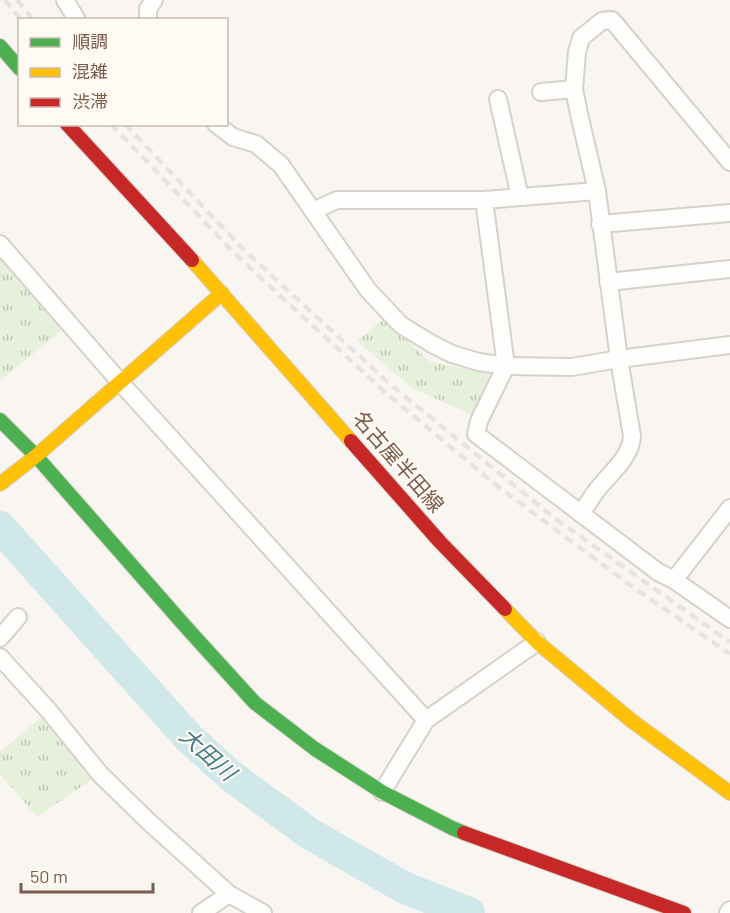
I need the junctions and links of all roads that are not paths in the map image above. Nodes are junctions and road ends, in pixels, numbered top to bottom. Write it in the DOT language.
graph roads {
  1 [pos="64,0"];
  2 [pos="154,0"];
  3 [pos="76,18"];
  4 [pos="148,18"];
  5 [pos="0,46"];
  6 [pos="18,67"];
  7 [pos="574,89"];
  8 [pos="541,92"];
  9 [pos="498,99"];
  10 [pos="70,126"];
  11 [pos="219,126"];
  12 [pos="730,162"];
  13 [pos="597,191"];
  14 [pos="520,197"];
  15 [pos="484,200"];
  16 [pos="313,211"];
  17 [pos="730,213"];
  18 [pos="600,224"];
  19 [pos="0,244"];
  20 [pos="730,269"];
  21 [pos="608,282"];
  22 [pos="222,293"];
  23 [pos="730,345"];
  24 [pos="619,359"];
  25 [pos="506,366"];
  26 [pos="120,382"];
  27 [pos="0,420"];
  28 [pos="36,456"];
  29 [pos="0,484"];
  30 [pos="730,507"];
  31 [pos="581,514"];
  32 [pos="674,580"];
  33 [pos="18,617"];
  34 [pos="730,618"];
  35 [pos="0,638"];
  36 [pos="537,642"];
  37 [pos="0,657"];
  38 [pos="426,720"];
  39 [pos="382,792"];
  40 [pos="730,793"];
  41 [pos="229,894"];
  42 [pos="201,913"];
  43 [pos="263,913"];
  44 [pos="684,913"];
  1 -- 3 [label="street"];
  2 -- 4 [label="street"];
  5 -- 6 [label="street"];
  7 -- 8 [label="street"];
  7 -- 12 [label="street"];
  7 -- 13 [label="street"];
  9 -- 14 [label="street"];
  10 -- 22 [label="street, 名古屋半田線"];
  11 -- 16 [label="street"];
  13 -- 14 [label="street"];
  13 -- 18 [label="street"];
  14 -- 15 [label="street"];
  15 -- 16 [label="street"];
  15 -- 25 [label="street"];
  16 -- 25 [label="street"];
  17 -- 18 [label="street"];
  18 -- 21 [label="street"];
  19 -- 26 [label="street"];
  20 -- 21 [label="street"];
  21 -- 24 [label="street"];
  22 -- 26 [label="street"];
  22 -- 36 [label="street, 名古屋半田線"];
  23 -- 24 [label="street"];
  24 -- 25 [label="street"];
  24 -- 31 [label="street"];
  25 -- 31 [label="street"];
  26 -- 28 [label="street"];
  26 -- 38 [label="street"];
  27 -- 28 [label="street"];
  28 -- 29 [label="street"];
  28 -- 39 [label="street"];
  30 -- 32 [label="street"];
  31 -- 32 [label="street"];
  32 -- 34 [label="street"];
  33 -- 35 [label="street"];
  36 -- 38 [label="street"];
  36 -- 40 [label="street, 名古屋半田線"];
  37 -- 41 [label="street"];
  38 -- 39 [label="street"];
  39 -- 44 [label="street"];
  41 -- 42 [label="street"];
  41 -- 43 [label="street"];
}
